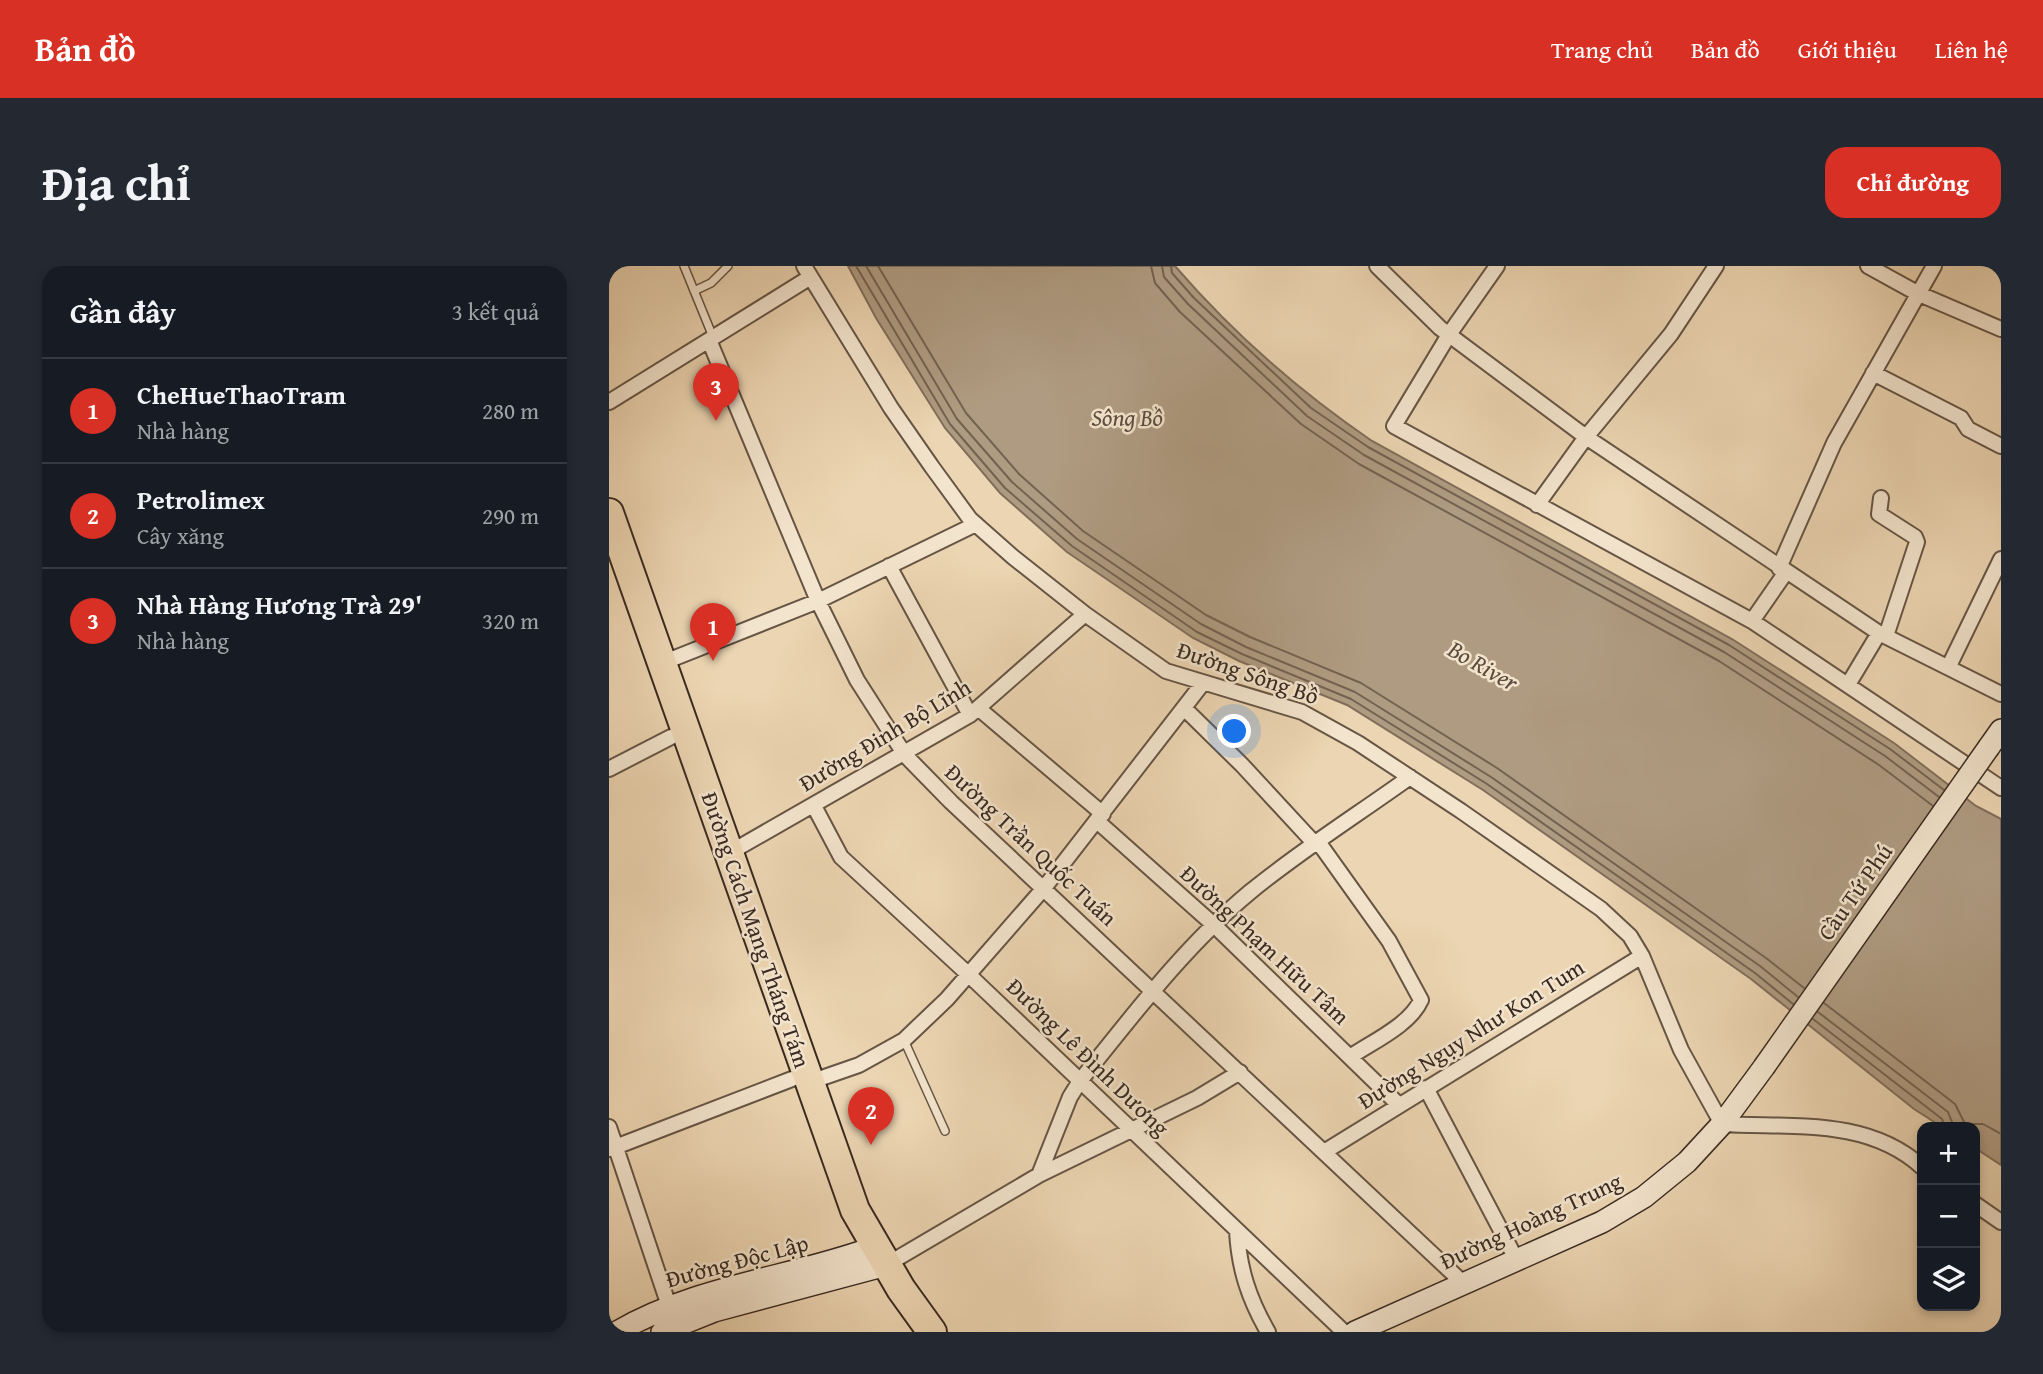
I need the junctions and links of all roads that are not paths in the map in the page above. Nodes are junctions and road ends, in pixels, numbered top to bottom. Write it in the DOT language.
graph roads {
  1 [pos="684,266"];
  2 [pos="728,266"];
  3 [pos="1377,266"];
  4 [pos="1497,266"];
  5 [pos="1716,266"];
  6 [pos="1868,266"];
  7 [pos="1934,266"];
  8 [pos="806,272"];
  9 [pos="694,291"];
  10 [pos="1917,293"];
  11 [pos="2001,329"];
  12 [pos="1450,333"];
  13 [pos="711,339"];
  14 [pos="1873,373"];
  15 [pos="609,401"];
  16 [pos="1587,437"];
  17 [pos="2001,446"];
  18 [pos="1881,499"];
  19 [pos="1537,505"];
  20 [pos="609,513"];
  21 [pos="976,524"];
  22 [pos="2001,559"];
  23 [pos="609,562"];
  24 [pos="889,566"];
  25 [pos="1782,570"];
  26 [pos="818,601"];
  27 [pos="1085,614"];
  28 [pos="1752,621"];
  29 [pos="1882,634"];
  30 [pos="662,663"];
  31 [pos="1949,666"];
  32 [pos="1203,683"];
  33 [pos="1849,684"];
  34 [pos="2001,694"];
  35 [pos="1184,708"];
  36 [pos="974,712"];
  37 [pos="671,737"];
  38 [pos="1995,739"];
  39 [pos="905,755"];
  40 [pos="609,769"];
  41 [pos="1410,777"];
  42 [pos="2001,788"];
  43 [pos="814,806"];
  44 [pos="1100,818"];
  45 [pos="1317,844"];
  46 [pos="729,853"];
  47 [pos="1044,888"];
  48 [pos="1215,926"];
  49 [pos="1642,956"];
  50 [pos="969,975"];
  51 [pos="1153,991"];
  52 [pos="904,1040"];
  53 [pos="1350,1057"];
  54 [pos="1764,1067"];
  55 [pos="1240,1072"];
  56 [pos="801,1081"];
  57 [pos="1080,1081"];
  58 [pos="1426,1088"];
  59 [pos="1399,1105"];
  60 [pos="1721,1124"];
  61 [pos="609,1127"];
  62 [pos="945,1131"];
  63 [pos="1132,1131"];
  64 [pos="613,1147"];
  65 [pos="1324,1152"];
  66 [pos="1917,1162"];
  67 [pos="1039,1175"];
  68 [pos="1980,1207"];
  69 [pos="2001,1222"];
  70 [pos="1237,1231"];
  71 [pos="871,1259"];
  72 [pos="1516,1259"];
  73 [pos="1462,1282"];
  74 [pos="669,1321"];
  75 [pos="617,1332"];
  76 [pos="910,1332"];
  77 [pos="933,1332"];
  78 [pos="1268,1332"];
  79 [pos="1344,1332"];
  80 [pos="1355,1332"];
  1 -- 9 [label="lane"];
  2 -- 9 [label="lane"];
  3 -- 12 [label="street"];
  4 -- 12 [label="street"];
  5 -- 16 [label="street"];
  6 -- 10 [label="street"];
  7 -- 10 [label="street"];
  8 -- 13 [label="street"];
  8 -- 21 [label="street, Đường Sông Bồ"];
  9 -- 13 [label="lane"];
  10 -- 11 [label="street"];
  10 -- 14 [label="street"];
  12 -- 16 [label="street"];
  12 -- 19 [label="street"];
  13 -- 15 [label="street"];
  13 -- 26 [label="street, Đường Trần Quốc Tuấn"];
  14 -- 17 [label="street"];
  14 -- 25 [label="street"];
  16 -- 19 [label="street"];
  16 -- 25 [label="street"];
  18 -- 29 [label="street"];
  19 -- 28 [label="street"];
  20 -- 30 [label="highway, Đường Cách Mạng Tháng Tám"];
  21 -- 24 [label="street"];
  21 -- 27 [label="street, Đường Sông Bồ"];
  22 -- 31 [label="street"];
  23 -- 37 [label="highway, Đường Cách Mạng Tháng Tám"];
  24 -- 26 [label="street"];
  24 -- 36 [label="street"];
  25 -- 28 [label="street"];
  25 -- 29 [label="street"];
  26 -- 30 [label="street"];
  26 -- 39 [label="street, Đường Trần Quốc Tuấn"];
  27 -- 32 [label="street, Đường Sông Bồ"];
  27 -- 36 [label="street, Đường Đinh Bộ Lĩnh"];
  28 -- 33 [label="street"];
  29 -- 31 [label="street"];
  29 -- 33 [label="street"];
  30 -- 46 [label="highway, Đường Cách Mạng Tháng Tám"];
  31 -- 34 [label="street"];
  32 -- 35 [label="street"];
  32 -- 41 [label="street, Đường Sông Bồ"];
  33 -- 42 [label="street"];
  35 -- 44 [label="street"];
  35 -- 45 [label="street"];
  36 -- 39 [label="street, Đường Đinh Bộ Lĩnh"];
  36 -- 44 [label="street, Đường Phạm Hữu Tâm"];
  37 -- 40 [label="street"];
  37 -- 56 [label="highway, Đường Cách Mạng Tháng Tám"];
  38 -- 54 [label="main road, Cầu Tứ Phú, bridge"];
  39 -- 43 [label="street, Đường Đinh Bộ Lĩnh"];
  39 -- 47 [label="street, Đường Trần Quốc Tuấn"];
  41 -- 45 [label="street"];
  41 -- 49 [label="street, Đường Sông Bồ"];
  43 -- 46 [label="street, Đường Đinh Bộ Lĩnh"];
  43 -- 50 [label="street, Đường Lê Đình Dương"];
  44 -- 47 [label="street"];
  44 -- 48 [label="street, Đường Phạm Hữu Tâm"];
  45 -- 48 [label="street"];
  45 -- 53 [label="street"];
  46 -- 56 [label="highway, Đường Cách Mạng Tháng Tám"];
  47 -- 50 [label="street"];
  47 -- 51 [label="street, Đường Trần Quốc Tuấn"];
  48 -- 51 [label="street"];
  48 -- 53 [label="street, Đường Phạm Hữu Tâm"];
  49 -- 58 [label="street, Đường Ngụy Như Kon Tum"];
  49 -- 60 [label="street, Đường Sông Bồ"];
  50 -- 52 [label="street"];
  50 -- 57 [label="street, Đường Lê Đình Dương"];
  51 -- 55 [label="street, Đường Trần Quốc Tuấn"];
  51 -- 57 [label="street"];
  52 -- 56 [label="street"];
  52 -- 62 [label="lane"];
  53 -- 59 [label="street, Đường Phạm Hữu Tâm"];
  54 -- 60 [label="main road, Đường Hoàng Trung"];
  55 -- 63 [label="street"];
  55 -- 65 [label="street, Đường Trần Quốc Tuấn"];
  56 -- 64 [label="street"];
  56 -- 71 [label="highway, Đường Cách Mạng Tháng Tám"];
  57 -- 63 [label="street, Đường Lê Đình Dương"];
  57 -- 67 [label="street"];
  58 -- 59 [label="street, Đường Ngụy Như Kon Tum"];
  58 -- 72 [label="street"];
  59 -- 65 [label="street, Đường Ngụy Như Kon Tum"];
  60 -- 66 [label="street"];
  60 -- 72 [label="main road, Đường Hoàng Trung"];
  61 -- 64 [label="street"];
  63 -- 67 [label="street"];
  63 -- 70 [label="street, Đường Lê Đình Dương"];
  64 -- 74 [label="street"];
  65 -- 73 [label="street, Đường Trần Quốc Tuấn"];
  67 -- 71 [label="street"];
  68 -- 69 [label="street"];
  70 -- 78 [label="street"];
  70 -- 79 [label="street, Đường Lê Đình Dương"];
  71 -- 74 [label="main road, Đường Độc Lập"];
  71 -- 76 [label="highway, Đường Cách Mạng Tháng Tám"];
  71 -- 77 [label="highway, Đường Cách Mạng Tháng Tám"];
  72 -- 73 [label="main road, Đường Hoàng Trung"];
  73 -- 80 [label="main road, Đường Hoàng Trung"];
  74 -- 75 [label="main road, Đường Độc Lập"];
}
